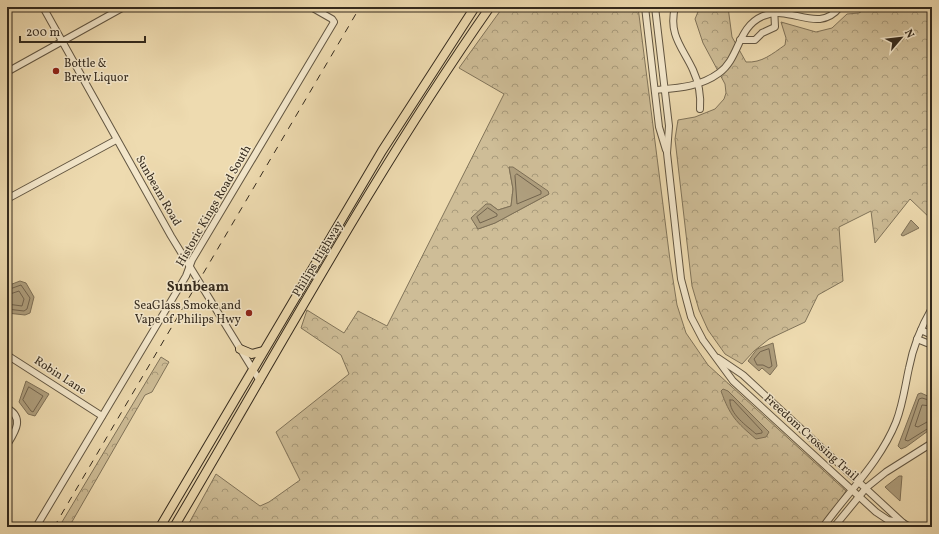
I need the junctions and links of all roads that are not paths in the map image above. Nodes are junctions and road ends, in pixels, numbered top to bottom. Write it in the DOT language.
graph roads {
  1 [pos="43,7"];
  2 [pos="124,7"];
  3 [pos="311,7"];
  4 [pos="476,7"];
  5 [pos="490,7"];
  6 [pos="645,7"];
  7 [pos="655,7"];
  8 [pos="675,7"];
  9 [pos="840,7"];
  10 [pos="774,10"];
  11 [pos="740,40"];
  12 [pos="62,41"];
  13 [pos="7,72"];
  14 [pos="432,72"];
  15 [pos="442,79"];
  16 [pos="698,84"];
  17 [pos="665,89"];
  18 [pos="655,90"];
  19 [pos="700,109"];
  20 [pos="116,140"];
  21 [pos="385,146"];
  22 [pos="667,153"];
  23 [pos="355,196"];
  24 [pos="7,199"];
  25 [pos="367,200"];
  26 [pos="339,246"];
  27 [pos="189,268"];
  28 [pos="932,308"];
  29 [pos="921,330"];
  30 [pos="932,335"];
  31 [pos="917,339"];
  32 [pos="932,345"];
  33 [pos="240,349"];
  34 [pos="263,350"];
  35 [pos="7,355"];
  36 [pos="715,356"];
  37 [pos="252,370"];
  38 [pos="260,381"];
  39 [pos="7,408"];
  40 [pos="102,416"];
  41 [pos="932,443"];
  42 [pos="7,445"];
  43 [pos="859,481"];
  44 [pos="866,488"];
  45 [pos="852,489"];
  46 [pos="859,496"];
  47 [pos="903,523"];
  48 [pos="36,527"];
  49 [pos="160,527"];
  50 [pos="174,527"];
  51 [pos="823,527"];
  52 [pos="834,527"];
  53 [pos="910,527"];
  1 -- 12 [label="street, Sunbeam Road"];
  2 -- 12 [label="street"];
  3 -- 27 [label="street, Historic Kings Road South"];
  4 -- 14 [label="main road, Philips Highway"];
  5 -- 15 [label="main road, Philips Highway"];
  6 -- 18 [label="street, Freedom Crossing Trail"];
  7 -- 17 [label="street, Freedom Crossing Trail"];
  8 -- 16 [label="street"];
  9 -- 10 [label="street"];
  10 -- 11 [label="street"];
  10 -- 11 [label="street"];
  11 -- 16 [label="street"];
  12 -- 13 [label="street"];
  12 -- 20 [label="street, Sunbeam Road"];
  14 -- 15 [label="main road"];
  14 -- 21 [label="main road, Philips Highway"];
  15 -- 25 [label="main road, Philips Highway"];
  16 -- 17 [label="street"];
  16 -- 19 [label="street"];
  17 -- 18 [label="street"];
  17 -- 22 [label="street, Freedom Crossing Trail"];
  18 -- 22 [label="street, Freedom Crossing Trail"];
  20 -- 24 [label="street"];
  20 -- 27 [label="street, Sunbeam Road"];
  21 -- 23 [label="main road, Philips Highway"];
  21 -- 25 [label="main road"];
  22 -- 36 [label="street, Freedom Crossing Trail"];
  23 -- 26 [label="main road"];
  23 -- 34 [label="main road, Philips Highway"];
  25 -- 26 [label="main road, Philips Highway"];
  26 -- 38 [label="main road, Philips Highway"];
  27 -- 33 [label="street, Sunbeam Road"];
  27 -- 40 [label="street, Historic Kings Road South"];
  28 -- 29 [label="street"];
  29 -- 30 [label="street"];
  29 -- 31 [label="street"];
  31 -- 32 [label="street"];
  31 -- 43 [label="street"];
  33 -- 34 [label="main road"];
  33 -- 37 [label="street, Sunbeam Road"];
  34 -- 37 [label="main road, Philips Highway"];
  35 -- 40 [label="street, Robin Lane"];
  36 -- 43 [label="street, Freedom Crossing Trail"];
  36 -- 45 [label="street, Freedom Crossing Trail"];
  37 -- 38 [label="street, Sunbeam Road"];
  37 -- 49 [label="main road, Philips Highway"];
  38 -- 50 [label="main road, Philips Highway"];
  39 -- 42 [label="street"];
  40 -- 48 [label="street, Historic Kings Road South"];
  41 -- 44 [label="street"];
  43 -- 44 [label="street, Freedom Crossing Trail"];
  43 -- 45 [label="street"];
  44 -- 46 [label="street"];
  44 -- 47 [label="street, Freedom Crossing Trail"];
  45 -- 46 [label="street, Freedom Crossing Trail"];
  45 -- 51 [label="street"];
  46 -- 47 [label="street, Freedom Crossing Trail"];
  46 -- 52 [label="street"];
  47 -- 53 [label="street, Freedom Crossing Trail"];
}
